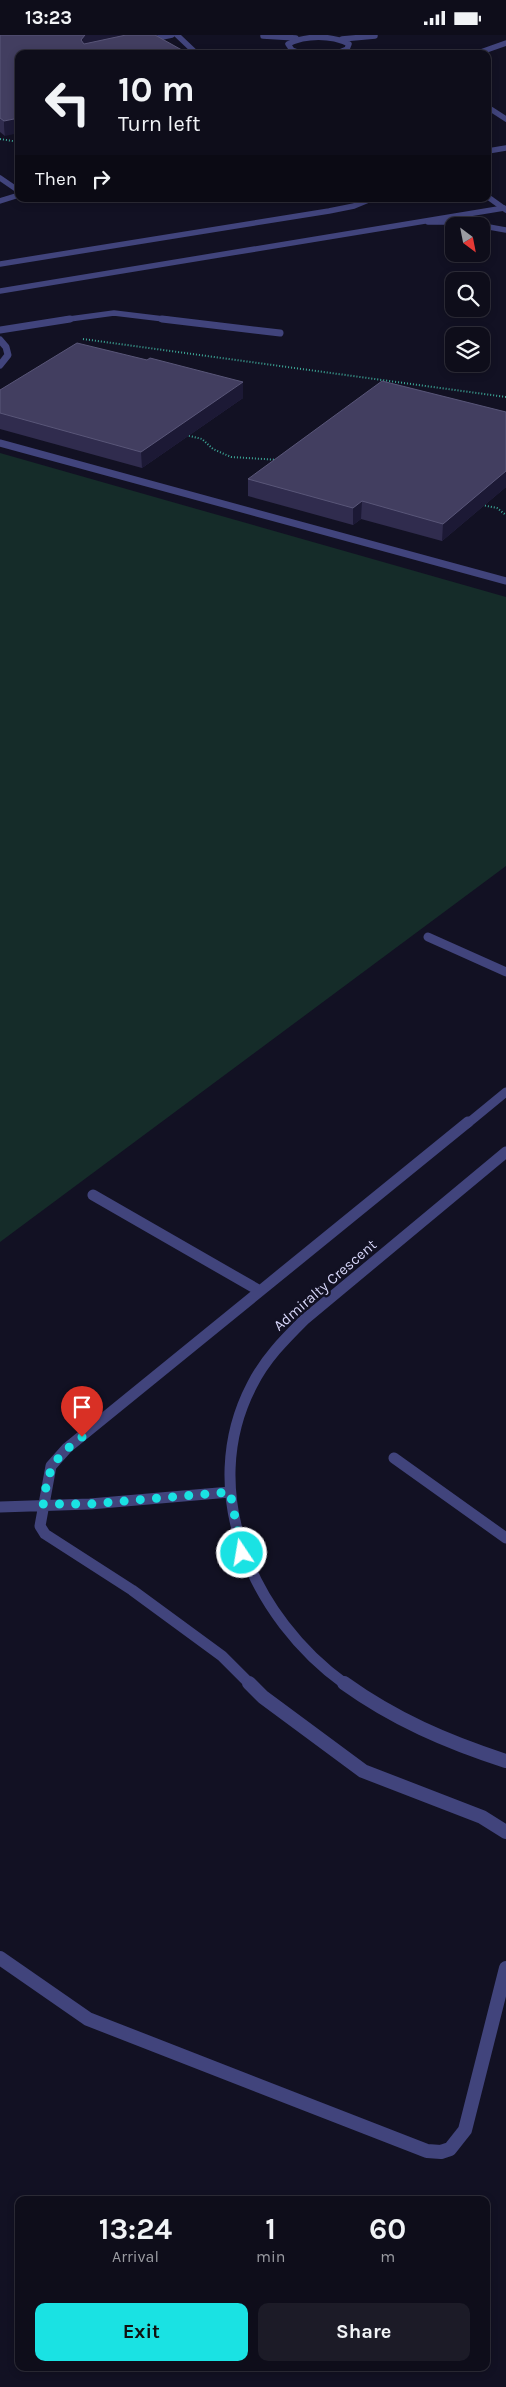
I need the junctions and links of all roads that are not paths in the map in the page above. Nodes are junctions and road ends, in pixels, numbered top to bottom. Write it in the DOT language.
graph roads {
  1 [pos="172,35"];
  2 [pos="177,35"];
  3 [pos="262,35"];
  4 [pos="378,36"];
  5 [pos="296,38"];
  6 [pos="342,39"];
  7 [pos="143,41"];
  8 [pos="349,43"];
  9 [pos="506,43"];
  10 [pos="288,44"];
  11 [pos="193,50"];
  12 [pos="292,50"];
  13 [pos="345,50"];
  14 [pos="486,50"];
  15 [pos="491,109"];
  16 [pos="506,119"];
  17 [pos="506,148"];
  18 [pos="491,150"];
  19 [pos="0,178"];
  20 [pos="15,188"];
  21 [pos="15,196"];
  22 [pos="491,199"];
  23 [pos="0,201"];
  24 [pos="361,202"];
  25 [pos="505,209"];
  26 [pos="428,222"];
  27 [pos="506,230"];
  28 [pos="0,264"];
  29 [pos="0,291"];
  30 [pos="0,330"];
  31 [pos="280,333"];
  32 [pos="0,340"];
  33 [pos="0,365"];
  34 [pos="0,443"];
  35 [pos="506,581"];
  36 [pos="428,937"];
  37 [pos="506,972"];
  38 [pos="506,1092"];
  39 [pos="506,1152"];
  40 [pos="92,1195"];
  41 [pos="260,1291"];
  42 [pos="394,1459"];
  43 [pos="230,1492"];
  44 [pos="43,1504"];
  45 [pos="0,1507"];
  46 [pos="506,1538"];
  47 [pos="506,1761"];
  48 [pos="506,1832"];
  49 [pos="0,1958"];
  50 [pos="506,1967"];
  1 -- 7 [label="street"];
  2 -- 11 [label="street"];
  3 -- 5 [label="street"];
  3 -- 10 [label="street"];
  4 -- 6 [label="street"];
  4 -- 8 [label="street"];
  5 -- 6 [label="street"];
  5 -- 10 [label="street"];
  6 -- 8 [label="street"];
  8 -- 13 [label="street"];
  9 -- 14 [label="street"];
  10 -- 12 [label="street"];
  15 -- 16 [label="street"];
  17 -- 18 [label="street"];
  19 -- 20 [label="street"];
  21 -- 23 [label="street"];
  22 -- 25 [label="street"];
  24 -- 28 [label="street"];
  25 -- 26 [label="street"];
  26 -- 27 [label="street"];
  26 -- 29 [label="street"];
  30 -- 31 [label="street"];
  32 -- 33 [label="street"];
  34 -- 35 [label="street"];
  36 -- 37 [label="street"];
  38 -- 41 [label="street"];
  39 -- 43 [label="street, Admiralty Crescent"];
  40 -- 41 [label="street"];
  41 -- 44 [label="street"];
  42 -- 46 [label="street"];
  43 -- 44 [label="street"];
  43 -- 47 [label="street, Admiralty Crescent"];
  44 -- 45 [label="street"];
  44 -- 48 [label="street"];
  49 -- 50 [label="street"];
}
